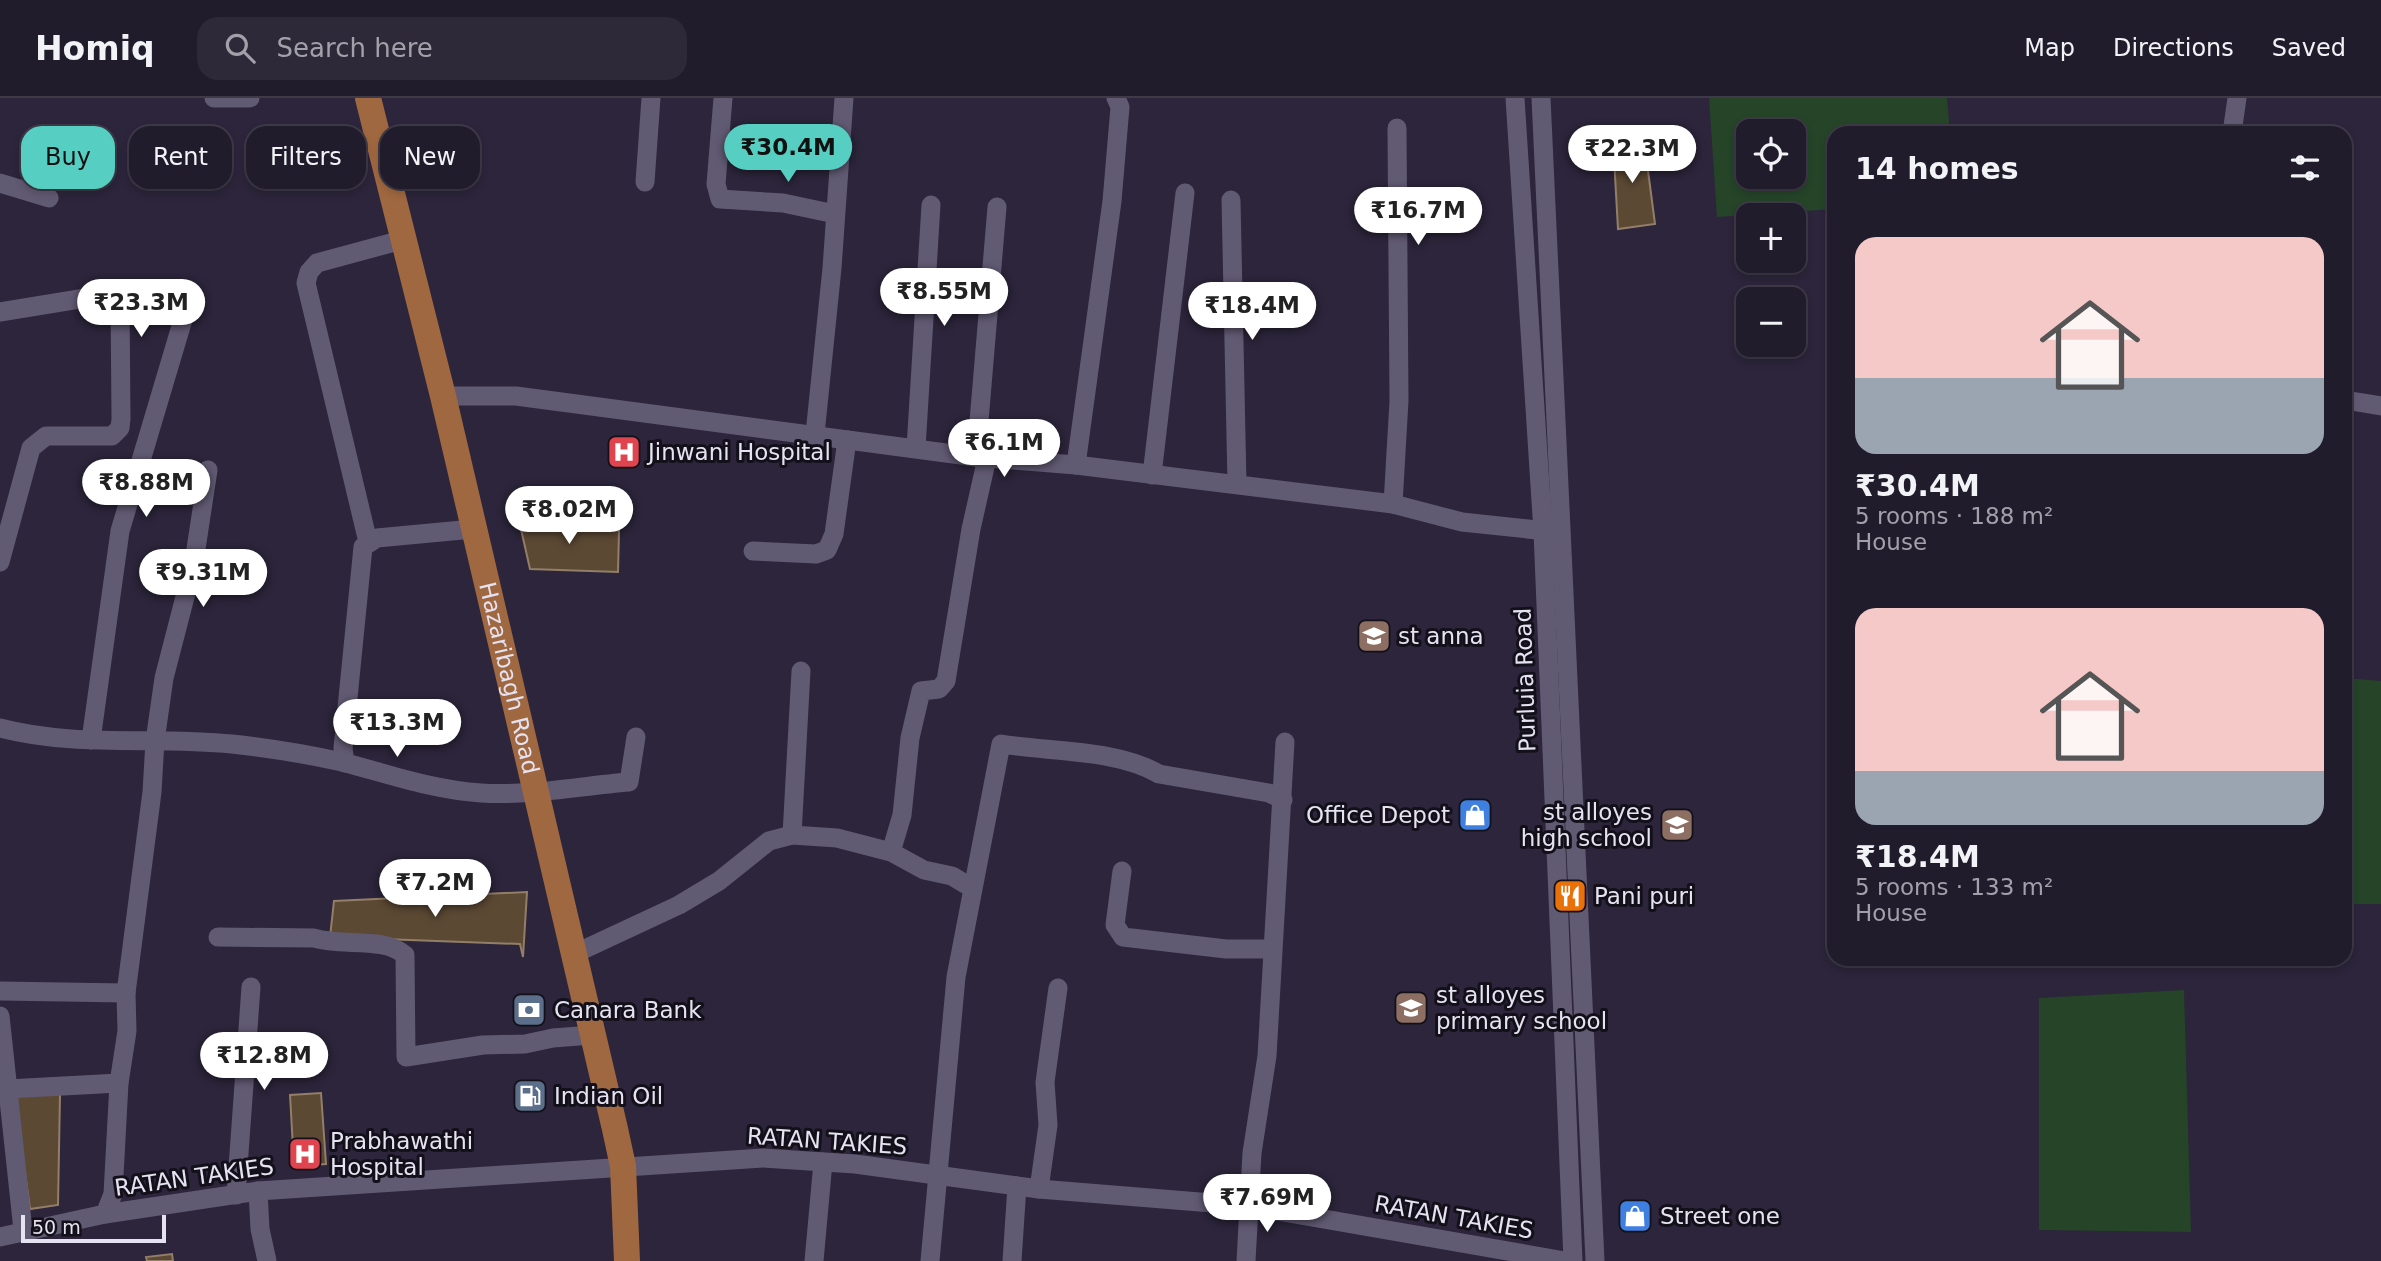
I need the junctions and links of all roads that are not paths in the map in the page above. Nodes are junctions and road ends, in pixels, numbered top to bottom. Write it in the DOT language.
graph roads {
  1 [pos="214,98"];
  2 [pos="250,98"];
  3 [pos="368,98"];
  4 [pos="651,98"];
  5 [pos="723,98"];
  6 [pos="844,98"];
  7 [pos="1116,98"];
  8 [pos="1515,98"];
  9 [pos="1541,98"];
  10 [pos="2237,98"];
  11 [pos="2233,126"];
  12 [pos="1397,128"];
  13 [pos="645,182"];
  14 [pos="0,183"];
  15 [pos="1185,193"];
  16 [pos="49,198"];
  17 [pos="1231,200"];
  18 [pos="931,205"];
  19 [pos="997,206"];
  20 [pos="835,214"];
  21 [pos="402,240"];
  22 [pos="190,296"];
  23 [pos="0,312"];
  24 [pos="443,396"];
  25 [pos="2352,401"];
  26 [pos="2381,406"];
  27 [pos="815,434"];
  28 [pos="847,440"];
  29 [pos="916,448"];
  30 [pos="981,458"];
  31 [pos="1076,465"];
  32 [pos="208,470"];
  33 [pos="1152,475"];
  34 [pos="1237,484"];
  35 [pos="1393,504"];
  36 [pos="473,529"];
  37 [pos="1543,532"];
  38 [pos="1563,533"];
  39 [pos="368,542"];
  40 [pos="753,551"];
  41 [pos="0,562"];
  42 [pos="802,671"];
  43 [pos="0,728"];
  44 [pos="636,737"];
  45 [pos="91,740"];
  46 [pos="155,741"];
  47 [pos="1285,742"];
  48 [pos="345,763"];
  49 [pos="534,794"];
  50 [pos="1283,800"];
  51 [pos="792,835"];
  52 [pos="891,852"];
  53 [pos="1122,871"];
  54 [pos="972,888"];
  55 [pos="218,937"];
  56 [pos="1271,949"];
  57 [pos="574,954"];
  58 [pos="251,987"];
  59 [pos="1058,988"];
  60 [pos="0,991"];
  61 [pos="126,993"];
  62 [pos="0,1016"];
  63 [pos="592,1035"];
  64 [pos="119,1083"];
  65 [pos="7,1089"];
  66 [pos="823,1162"];
  67 [pos="623,1166"];
  68 [pos="937,1174"];
  69 [pos="1017,1185"];
  70 [pos="1039,1189"];
  71 [pos="258,1191"];
  72 [pos="236,1195"];
  73 [pos="1249,1206"];
  74 [pos="105,1214"];
  75 [pos="23,1230"];
  76 [pos="0,1237"];
  77 [pos="267,1261"];
  78 [pos="627,1261"];
  79 [pos="814,1261"];
  80 [pos="930,1261"];
  81 [pos="1012,1261"];
  82 [pos="1246,1261"];
  83 [pos="1565,1261"];
  84 [pos="1573,1261"];
  85 [pos="1595,1261"];
  1 -- 2 [label="street"];
  3 -- 21 [label="main road, Hazaribagh Road"];
  4 -- 13 [label="street"];
  5 -- 20 [label="street"];
  6 -- 20 [label="street"];
  7 -- 31 [label="street"];
  8 -- 37 [label="street, Purluia Road"];
  9 -- 38 [label="street, Purluia Road"];
  10 -- 11 [label="street"];
  12 -- 35 [label="street"];
  14 -- 16 [label="street"];
  15 -- 33 [label="street"];
  17 -- 34 [label="street"];
  18 -- 29 [label="street"];
  19 -- 30 [label="street"];
  20 -- 27 [label="street"];
  21 -- 24 [label="main road, Hazaribagh Road"];
  21 -- 39 [label="street"];
  22 -- 45 [label="street"];
  23 -- 41 [label="street"];
  24 -- 27 [label="street"];
  24 -- 36 [label="main road, Hazaribagh Road"];
  25 -- 26 [label="street"];
  27 -- 28 [label="street"];
  28 -- 29 [label="street"];
  28 -- 40 [label="street"];
  29 -- 30 [label="street"];
  30 -- 31 [label="street"];
  30 -- 52 [label="street"];
  31 -- 33 [label="street"];
  32 -- 46 [label="street"];
  33 -- 34 [label="street"];
  34 -- 35 [label="street"];
  35 -- 37 [label="street"];
  36 -- 39 [label="street"];
  36 -- 49 [label="main road, Hazaribagh Road"];
  37 -- 38 [label="street"];
  37 -- 84 [label="street, Purluia Road"];
  38 -- 85 [label="street, Purluia Road"];
  39 -- 48 [label="street"];
  42 -- 51 [label="street"];
  43 -- 45 [label="street"];
  44 -- 49 [label="street"];
  45 -- 46 [label="street"];
  46 -- 48 [label="street"];
  46 -- 61 [label="street"];
  47 -- 50 [label="street"];
  48 -- 49 [label="street"];
  49 -- 57 [label="main road, Hazaribagh Road"];
  50 -- 54 [label="street"];
  50 -- 56 [label="street"];
  51 -- 52 [label="street"];
  51 -- 57 [label="street"];
  52 -- 54 [label="street"];
  53 -- 56 [label="street"];
  54 -- 68 [label="street"];
  55 -- 63 [label="street"];
  56 -- 73 [label="street"];
  57 -- 63 [label="main road, Hazaribagh Road"];
  58 -- 72 [label="street"];
  59 -- 70 [label="street"];
  60 -- 61 [label="street"];
  61 -- 64 [label="street"];
  62 -- 65 [label="street"];
  63 -- 67 [label="main road, Hazaribagh Road"];
  64 -- 65 [label="street"];
  64 -- 74 [label="street"];
  65 -- 75 [label="street"];
  66 -- 67 [label="street, RATAN TAKIES"];
  66 -- 68 [label="street, RATAN TAKIES"];
  66 -- 79 [label="street"];
  67 -- 71 [label="street, RATAN TAKIES"];
  67 -- 78 [label="main road, Hazaribagh Road"];
  68 -- 69 [label="street, RATAN TAKIES"];
  68 -- 80 [label="street"];
  69 -- 70 [label="street, RATAN TAKIES"];
  69 -- 81 [label="street"];
  70 -- 73 [label="street, RATAN TAKIES"];
  71 -- 72 [label="street, RATAN TAKIES"];
  71 -- 77 [label="street"];
  72 -- 74 [label="street, RATAN TAKIES"];
  73 -- 82 [label="street"];
  73 -- 83 [label="street, RATAN TAKIES"];
  74 -- 75 [label="street, RATAN TAKIES"];
  75 -- 76 [label="street, RATAN TAKIES"];
}
